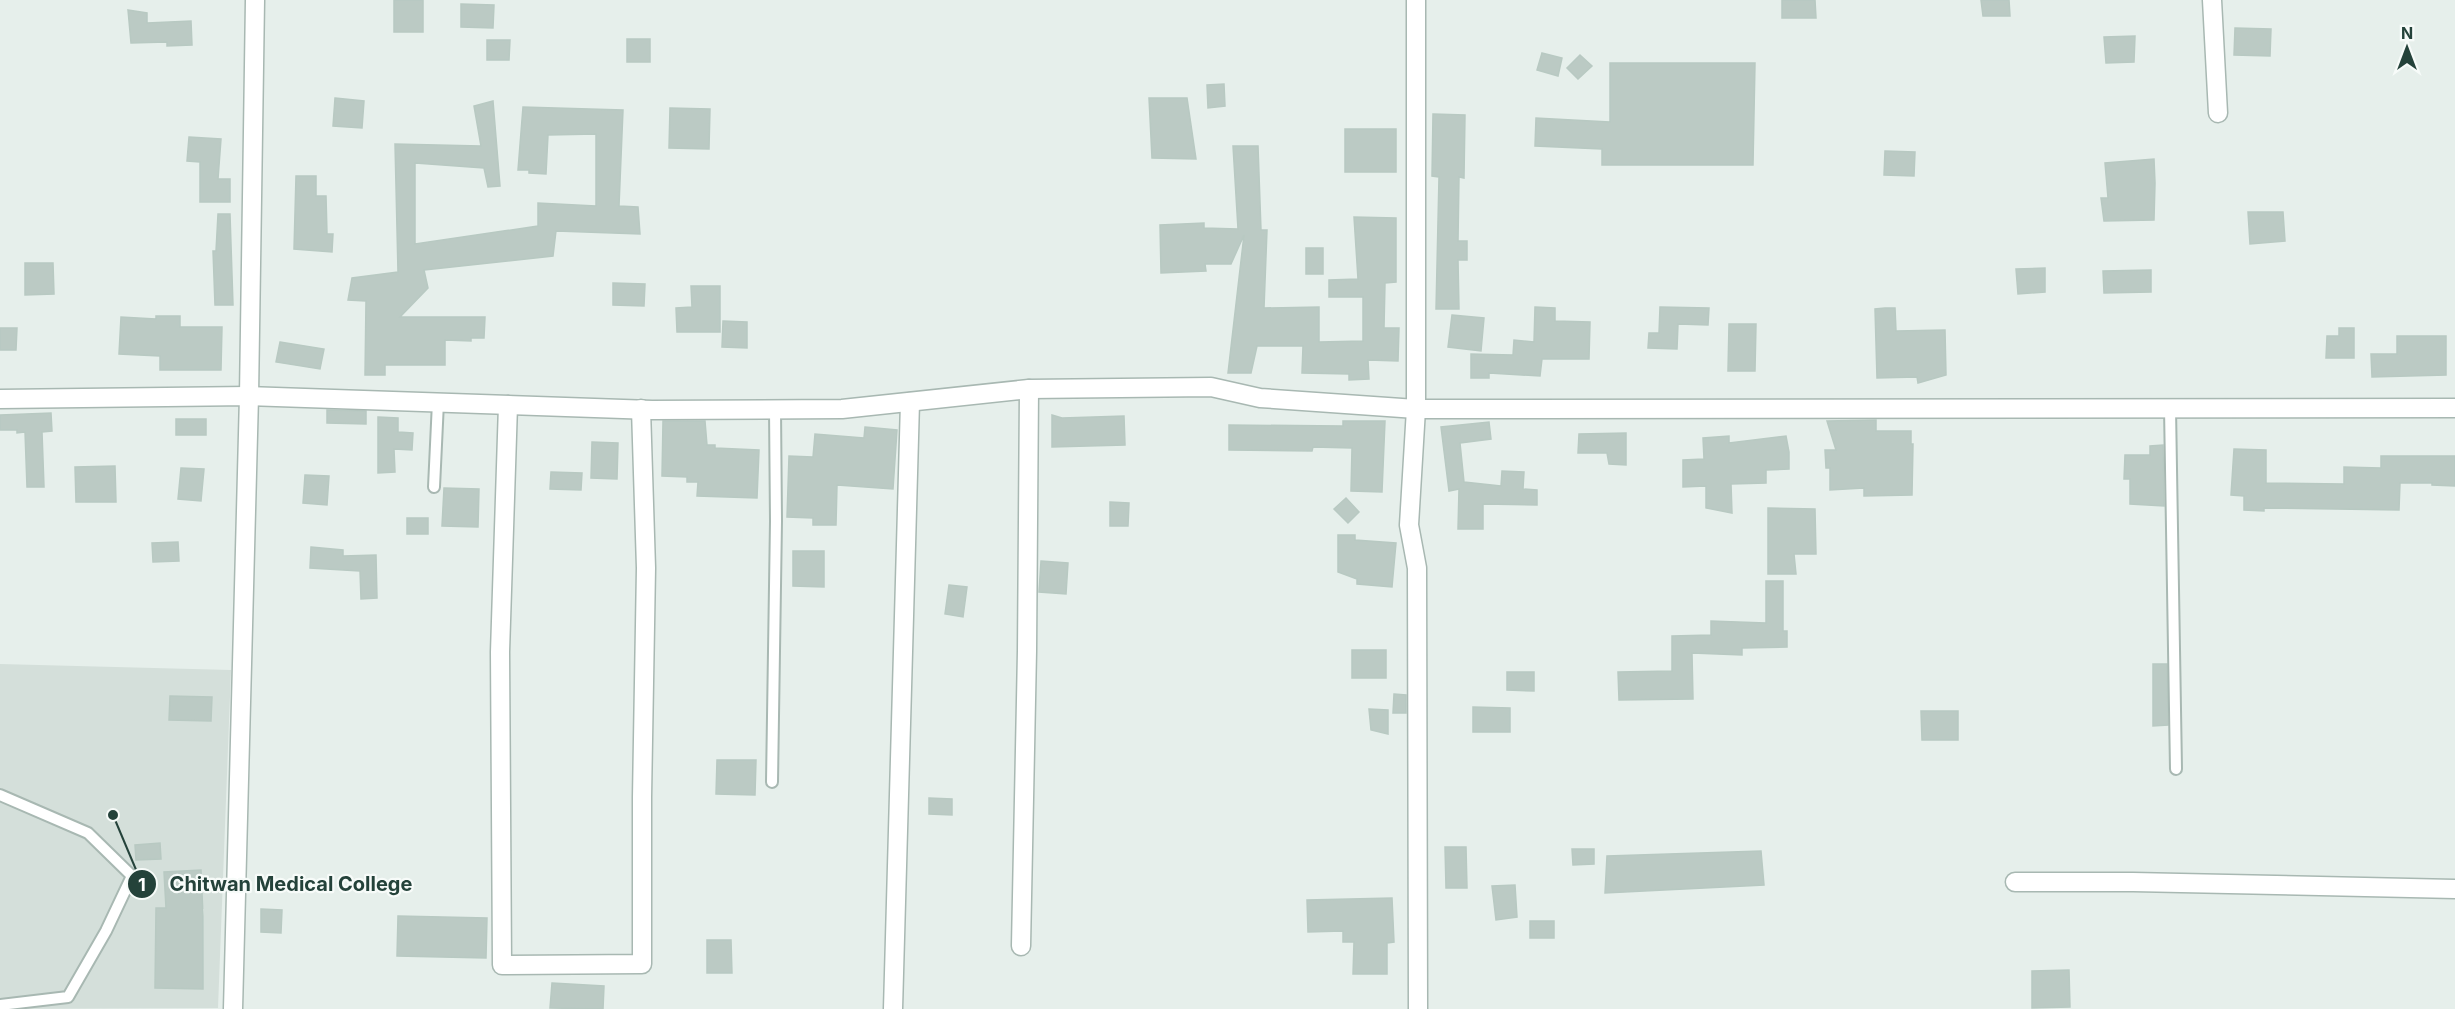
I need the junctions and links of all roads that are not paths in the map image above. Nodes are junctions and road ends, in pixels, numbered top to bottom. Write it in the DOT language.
graph roads {
  1 [pos="255,0"];
  2 [pos="1416,0"];
  3 [pos="2212,0"];
  4 [pos="2218,113"];
  5 [pos="1029,389"];
  6 [pos="249,396"];
  7 [pos="0,399"];
  8 [pos="438,402"];
  9 [pos="910,402"];
  10 [pos="508,405"];
  11 [pos="2170,408"];
  12 [pos="2455,408"];
  13 [pos="641,409"];
  14 [pos="775,409"];
  15 [pos="1416,409"];
  16 [pos="434,487"];
  17 [pos="2176,769"];
  18 [pos="772,782"];
  19 [pos="0,795"];
  20 [pos="2016,882"];
  21 [pos="2455,890"];
  22 [pos="1020,946"];
  23 [pos="0,1005"];
  24 [pos="233,1009"];
  25 [pos="893,1009"];
  26 [pos="1418,1009"];
  1 -- 6 [label="street"];
  2 -- 15 [label="street"];
  3 -- 4 [label="street"];
  5 -- 9 [label="street"];
  5 -- 15 [label="street"];
  5 -- 22 [label="street"];
  6 -- 7 [label="street"];
  6 -- 8 [label="street"];
  6 -- 24 [label="street"];
  8 -- 10 [label="street"];
  8 -- 16 [label="lane"];
  9 -- 14 [label="street"];
  9 -- 25 [label="street"];
  10 -- 13 [label="street"];
  10 -- 13 [label="street"];
  11 -- 12 [label="street"];
  11 -- 15 [label="street"];
  11 -- 17 [label="lane"];
  13 -- 14 [label="street"];
  14 -- 18 [label="lane"];
  15 -- 26 [label="street"];
  19 -- 23 [label="lane"];
  20 -- 21 [label="street"];
}
